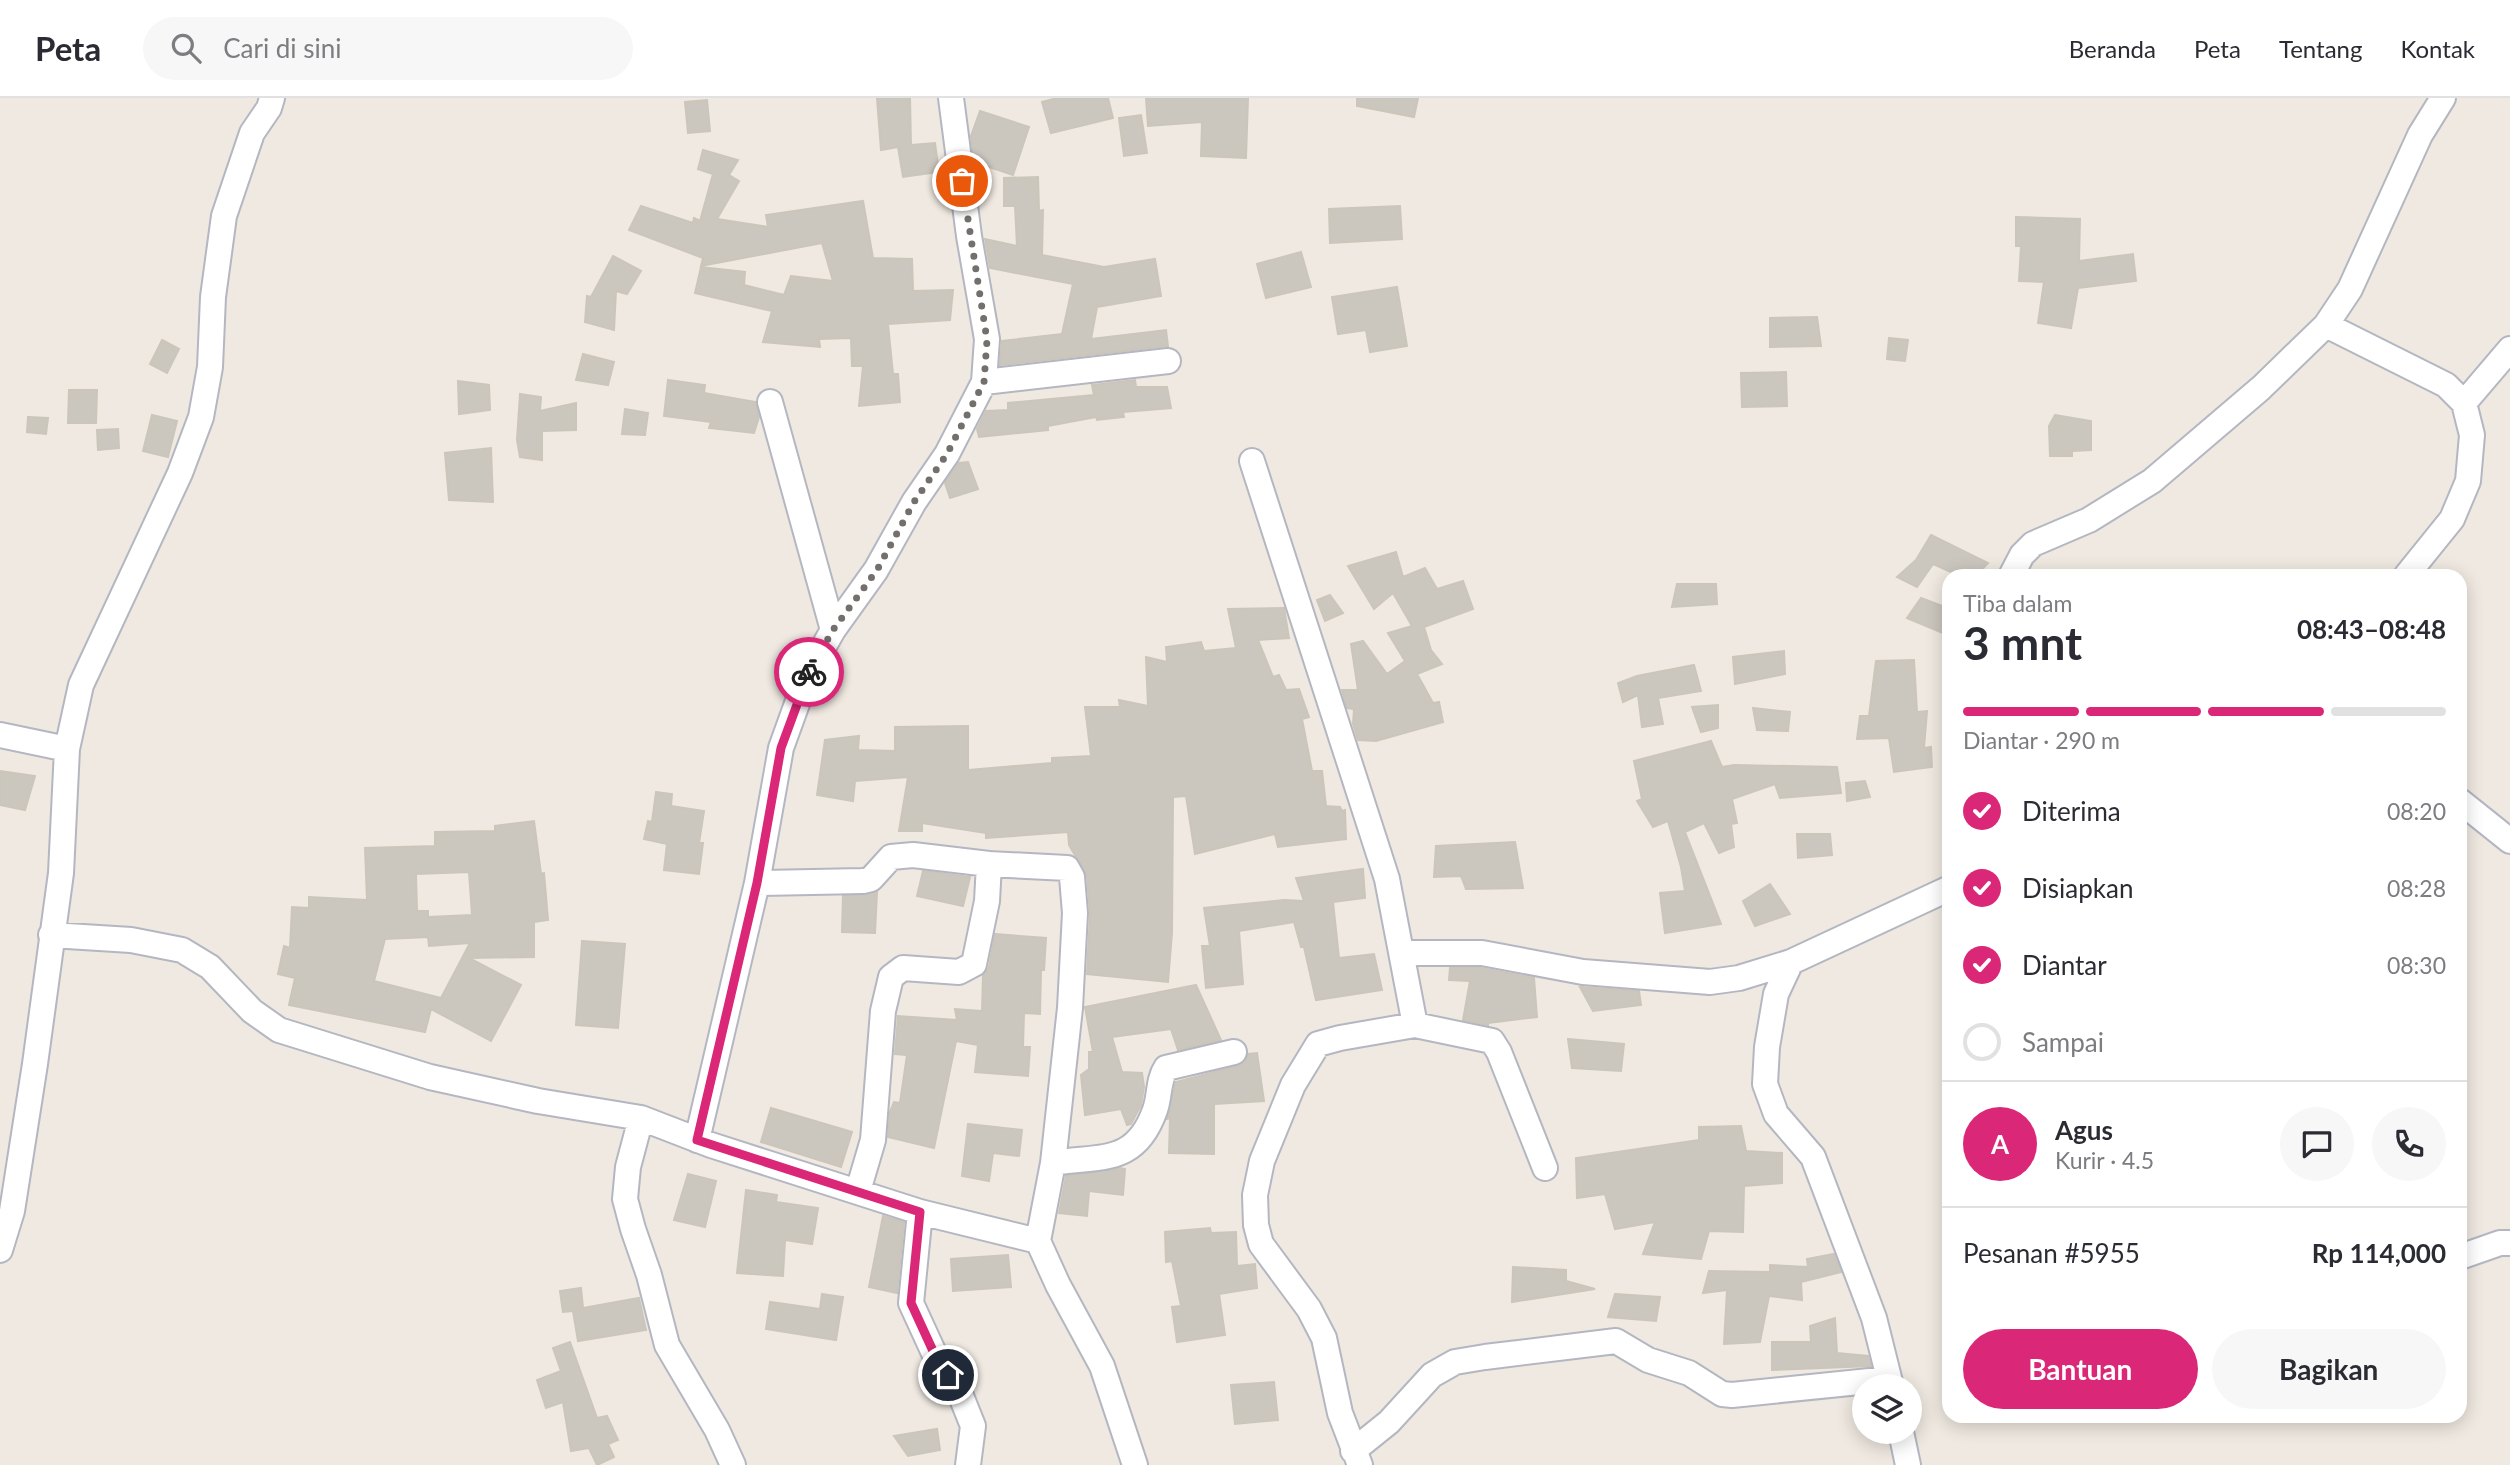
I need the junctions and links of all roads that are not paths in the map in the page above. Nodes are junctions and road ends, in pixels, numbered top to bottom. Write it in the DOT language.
graph roads {
  1 [pos="272,98"];
  2 [pos="951,98"];
  3 [pos="2443,98"];
  4 [pos="2326,326"];
  5 [pos="2510,349"];
  6 [pos="1168,361"];
  7 [pos="984,382"];
  8 [pos="771,402"];
  9 [pos="2464,403"];
  10 [pos="1252,461"];
  11 [pos="2015,569"];
  12 [pos="2412,569"];
  13 [pos="833,630"];
  14 [pos="0,735"];
  15 [pos="67,749"];
  16 [pos="2467,807"];
  17 [pos="2510,841"];
  18 [pos="989,864"];
  19 [pos="757,883"];
  20 [pos="1942,892"];
  21 [pos="51,935"];
  22 [pos="1402,953"];
  23 [pos="1791,962"];
  24 [pos="1415,1025"];
  25 [pos="1234,1052"];
  26 [pos="641,1118"];
  27 [pos="697,1140"];
  28 [pos="1054,1163"];
  29 [pos="1545,1168"];
  30 [pos="858,1191"];
  31 [pos="920,1212"];
  32 [pos="1038,1241"];
  33 [pos="2510,1243"];
  34 [pos="0,1250"];
  35 [pos="2467,1255"];
  36 [pos="1888,1374"];
  37 [pos="1852,1385"];
  38 [pos="1904,1444"];
  39 [pos="1356,1458"];
  40 [pos="733,1465"];
  41 [pos="968,1465"];
  42 [pos="1135,1465"];
  43 [pos="1908,1465"];
  1 -- 15 [label="street"];
  2 -- 7 [label="street"];
  3 -- 4 [label="street"];
  4 -- 9 [label="street"];
  4 -- 11 [label="street"];
  5 -- 9 [label="street"];
  6 -- 7 [label="street"];
  7 -- 13 [label="street"];
  8 -- 13 [label="street"];
  9 -- 12 [label="street"];
  10 -- 22 [label="street"];
  13 -- 19 [label="street"];
  14 -- 15 [label="street"];
  15 -- 21 [label="street"];
  16 -- 17 [label="street"];
  18 -- 19 [label="street"];
  18 -- 28 [label="street"];
  18 -- 30 [label="street"];
  19 -- 27 [label="street"];
  20 -- 23 [label="street"];
  21 -- 26 [label="street"];
  21 -- 34 [label="street"];
  22 -- 23 [label="street"];
  22 -- 24 [label="street"];
  23 -- 36 [label="street"];
  24 -- 29 [label="street"];
  24 -- 39 [label="street"];
  25 -- 28 [label="street"];
  26 -- 27 [label="street"];
  26 -- 40 [label="street"];
  27 -- 30 [label="street"];
  28 -- 32 [label="street"];
  30 -- 31 [label="street"];
  31 -- 32 [label="street"];
  31 -- 41 [label="street"];
  32 -- 42 [label="street"];
  33 -- 35 [label="street"];
  37 -- 39 [label="street"];
  38 -- 43 [label="street"];
}
